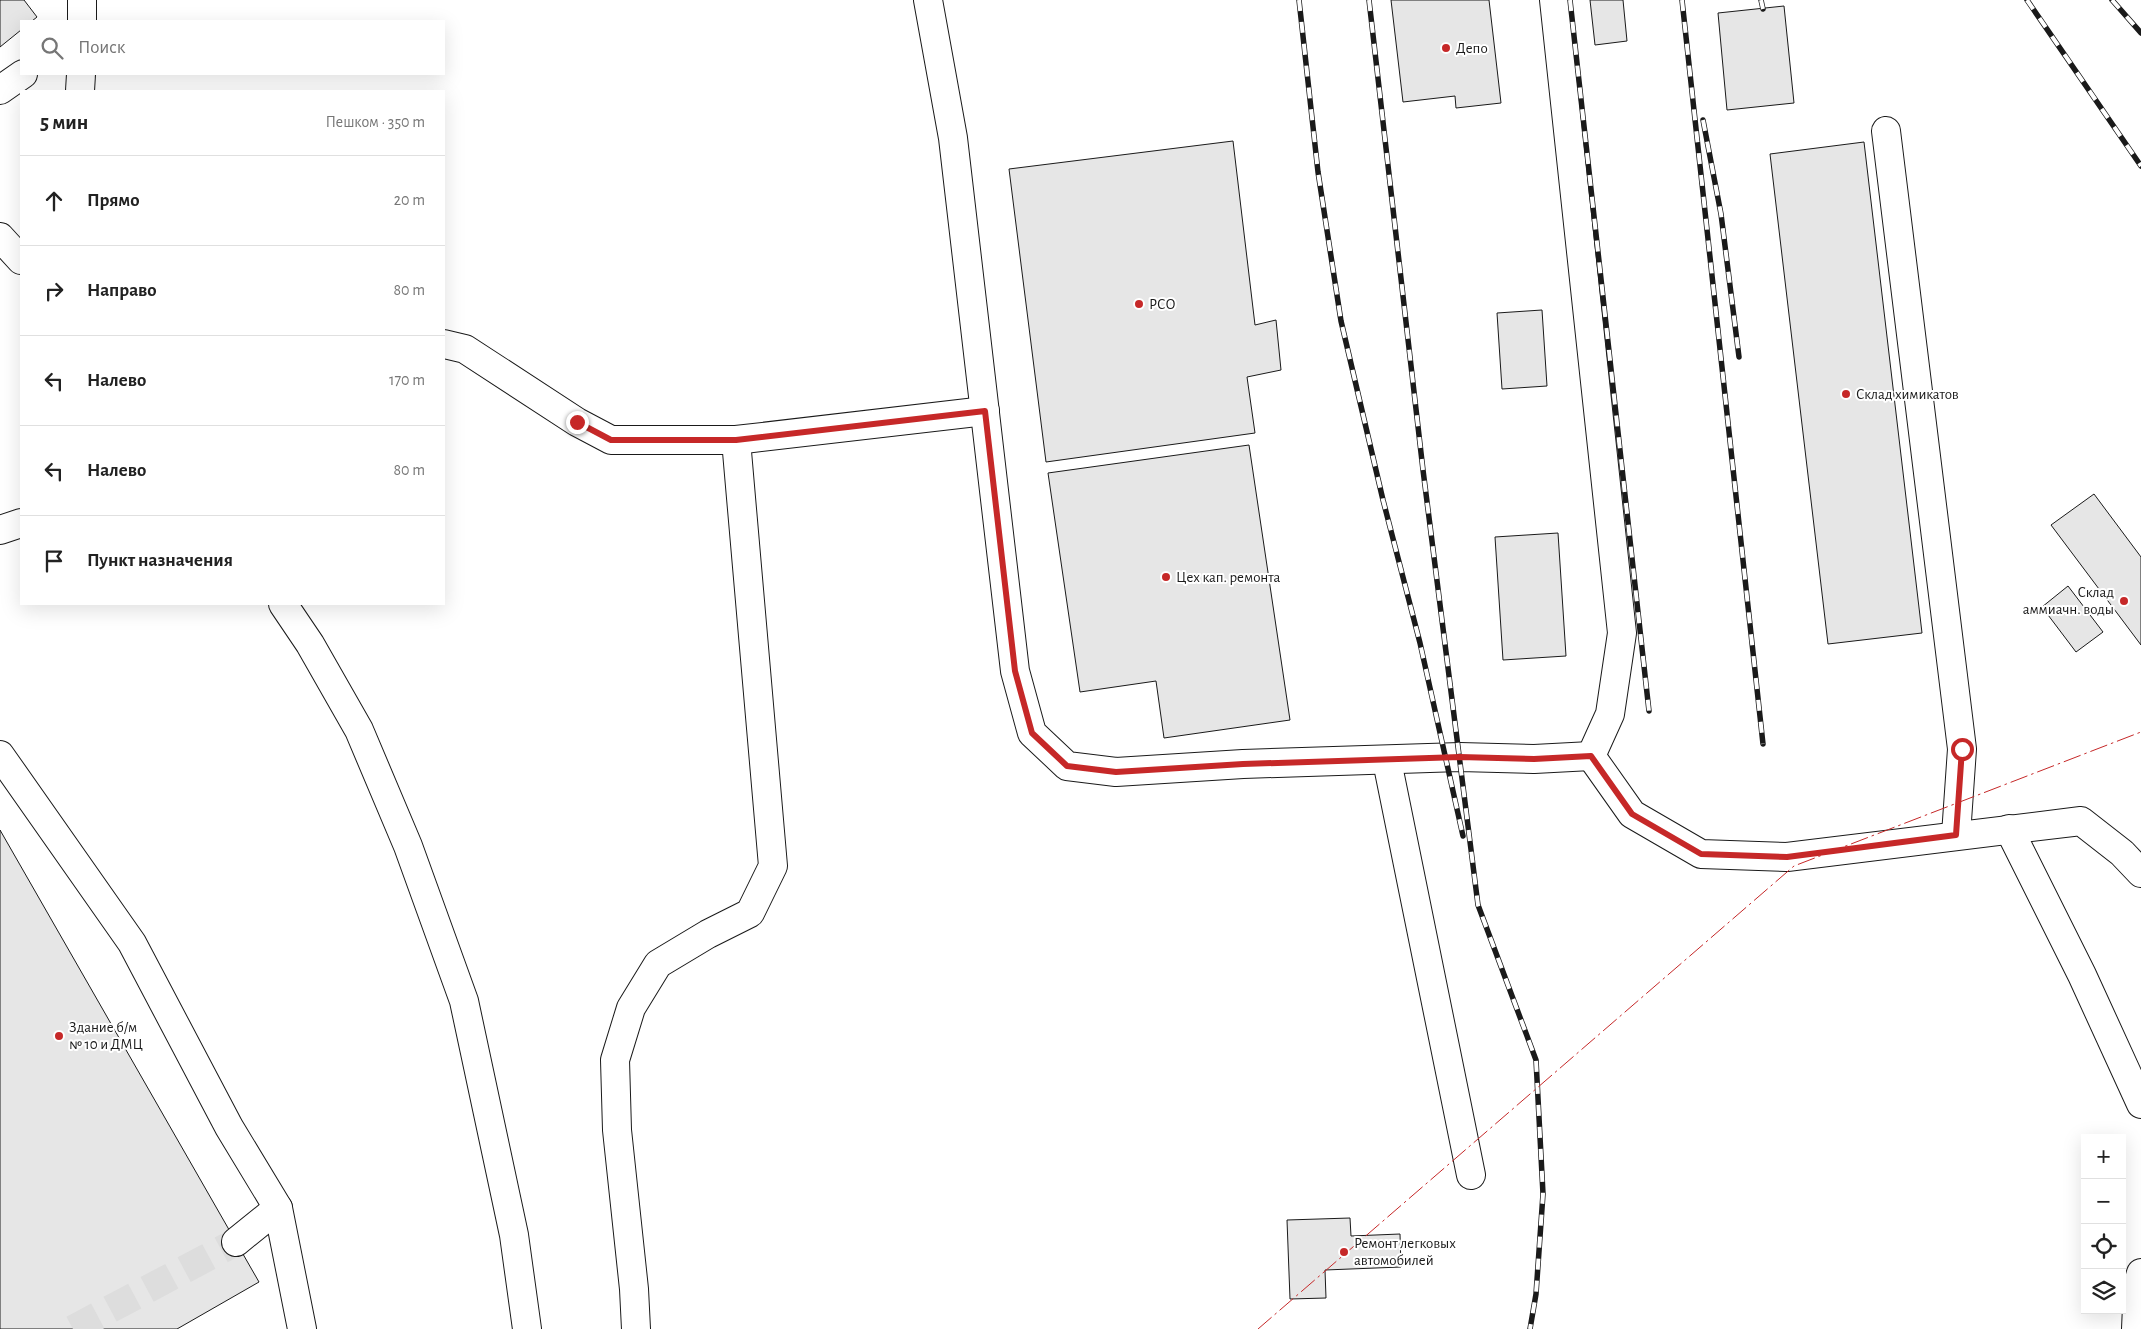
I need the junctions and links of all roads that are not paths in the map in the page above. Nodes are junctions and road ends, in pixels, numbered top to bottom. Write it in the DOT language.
graph roads {
  1 [pos="82,0"];
  2 [pos="928,0"];
  3 [pos="1554,0"];
  4 [pos="82,20"];
  5 [pos="22,75"];
  6 [pos="81,75"];
  7 [pos="0,90"];
  8 [pos="80,90"];
  9 [pos="1886,131"];
  10 [pos="0,237"];
  11 [pos="20,259"];
  12 [pos="445,344"];
  13 [pos="985,411"];
  14 [pos="736,440"];
  15 [pos="20,523"];
  16 [pos="0,530"];
  17 [pos="284,605"];
  18 [pos="0,755"];
  19 [pos="1591,756"];
  20 [pos="1387,761"];
  21 [pos="2009,830"];
  22 [pos="1956,835"];
  23 [pos="2141,873"];
  24 [pos="2141,1104"];
  25 [pos="1471,1175"];
  26 [pos="278,1208"];
  27 [pos="236,1242"];
  28 [pos="2141,1273"];
  29 [pos="302,1329"];
  30 [pos="527,1329"];
  31 [pos="636,1329"];
  32 [pos="2136,1329"];
  1 -- 4 [label="lane"];
  2 -- 13 [label="lane"];
  3 -- 19 [label="lane"];
  5 -- 7 [label="lane"];
  6 -- 8 [label="lane"];
  9 -- 22 [label="lane"];
  10 -- 11 [label="lane"];
  12 -- 14 [label="lane"];
  13 -- 14 [label="lane"];
  13 -- 20 [label="lane"];
  14 -- 31 [label="lane"];
  15 -- 16 [label="lane"];
  17 -- 30 [label="lane"];
  18 -- 26 [label="lane"];
  19 -- 20 [label="lane"];
  19 -- 22 [label="lane"];
  20 -- 25 [label="lane"];
  21 -- 22 [label="lane"];
  21 -- 23 [label="lane"];
  21 -- 24 [label="lane"];
  26 -- 27 [label="lane"];
  26 -- 29 [label="lane"];
  28 -- 32 [label="lane"];
}
